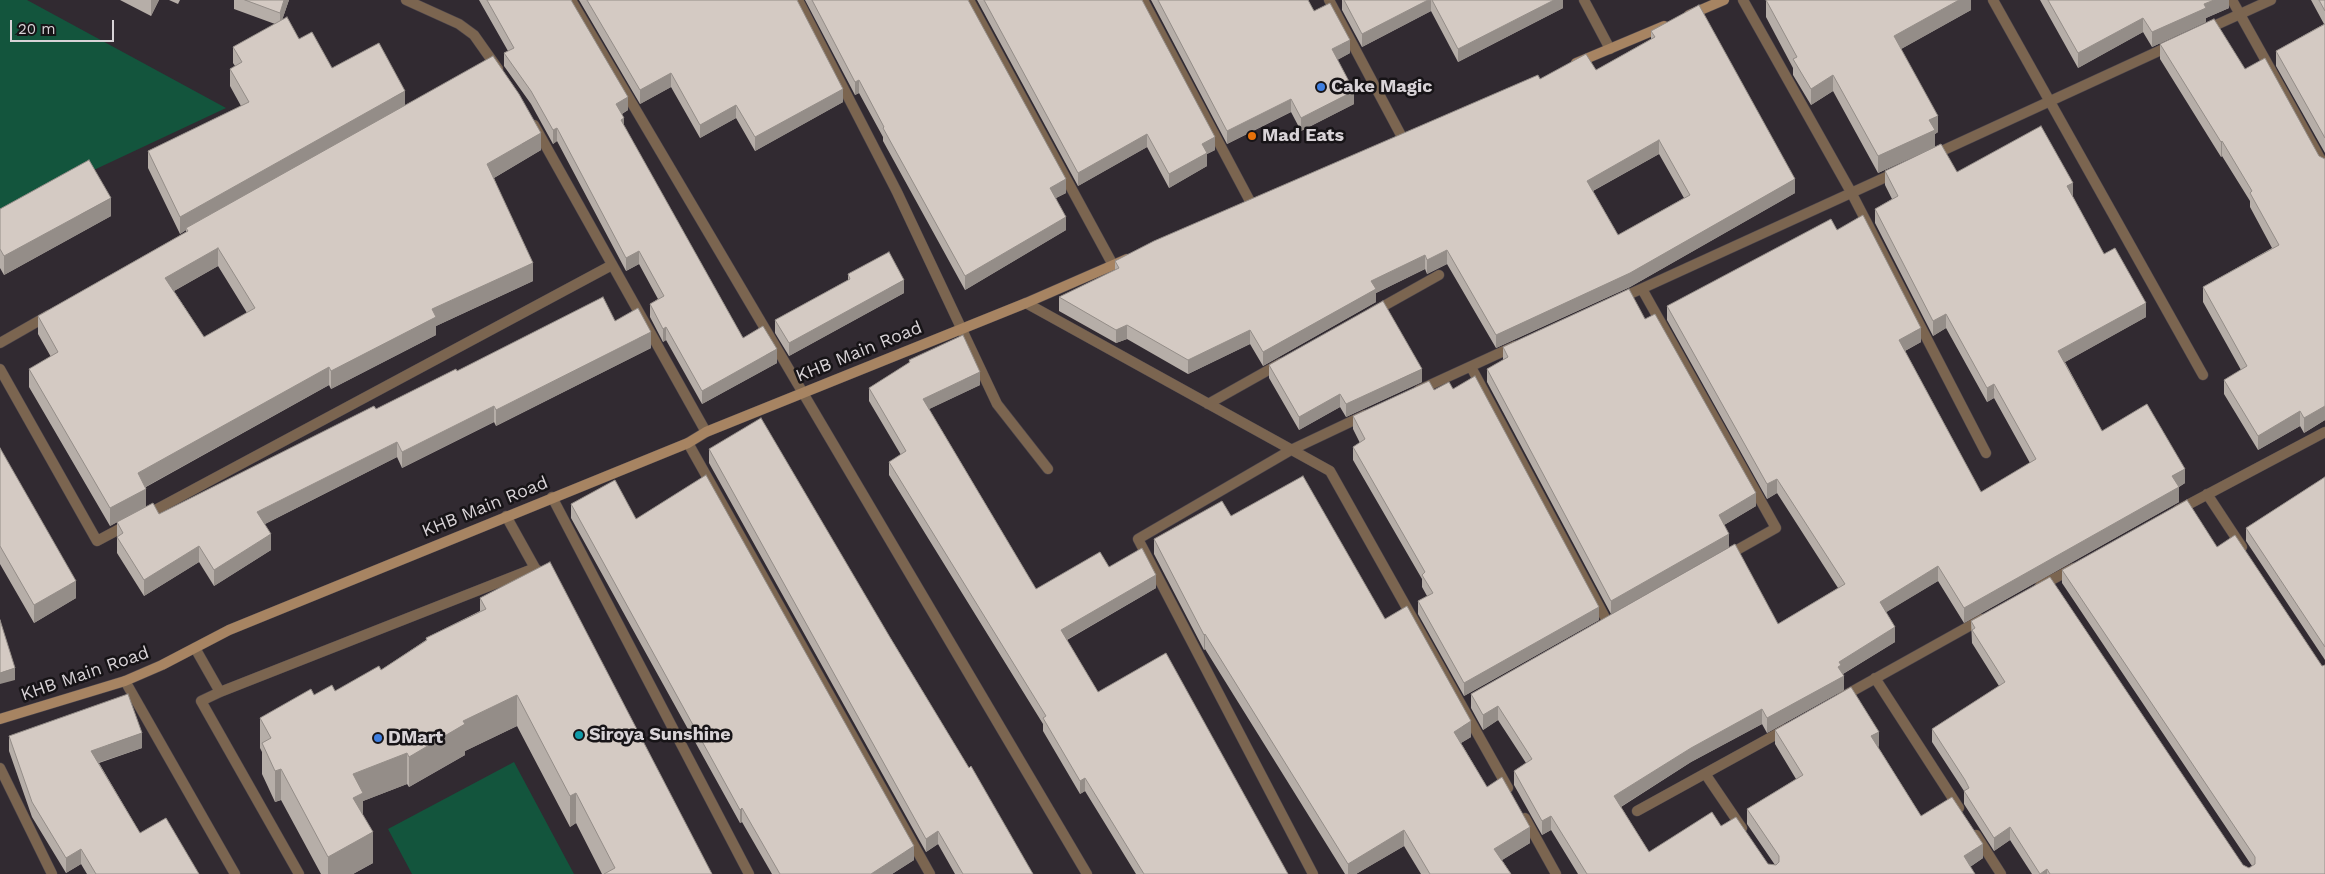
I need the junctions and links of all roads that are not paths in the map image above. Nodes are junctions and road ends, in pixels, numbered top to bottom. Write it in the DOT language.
graph roads {
  1 [pos="406,0"];
  2 [pos="571,0"];
  3 [pos="798,0"];
  4 [pos="969,0"];
  5 [pos="1143,0"];
  6 [pos="1330,0"];
  7 [pos="1584,0"];
  8 [pos="1724,0"];
  9 [pos="1743,0"];
  10 [pos="1993,0"];
  11 [pos="2232,0"];
  12 [pos="2271,0"];
  13 [pos="2240,14"];
  14 [pos="2197,34"];
  15 [pos="2179,42"];
  16 [pos="1610,48"];
  17 [pos="1565,68"];
  18 [pos="505,80"];
  19 [pos="2049,102"];
  20 [pos="530,117"];
  21 [pos="1403,139"];
  22 [pos="1923,160"];
  23 [pos="2325,166"];
  24 [pos="1905,168"];
  25 [pos="1851,192"];
  26 [pos="1252,204"];
  27 [pos="1139,254"];
  28 [pos="612,265"];
  29 [pos="1113,265"];
  30 [pos="1439,274"];
  31 [pos="1642,289"];
  32 [pos="1026,303"];
  33 [pos="1606,305"];
  34 [pos="61,309"];
  35 [pos="1362,318"];
  36 [pos="962,328"];
  37 [pos="1524,342"];
  38 [pos="0,343"];
  39 [pos="1294,356"];
  40 [pos="1470,367"];
  41 [pos="0,369"];
  42 [pos="2204,375"];
  43 [pos="804,392"];
  44 [pos="1408,396"];
  45 [pos="1208,404"];
  46 [pos="1372,412"];
  47 [pos="706,432"];
  48 [pos="2325,432"];
  49 [pos="688,443"];
  50 [pos="1290,450"];
  51 [pos="1986,453"];
  52 [pos="1048,469"];
  53 [pos="2206,494"];
  54 [pos="552,497"];
  55 [pos="2172,513"];
  56 [pos="506,516"];
  57 [pos="2250,559"];
  58 [pos="1717,561"];
  59 [pos="2086,561"];
  60 [pos="535,568"];
  61 [pos="553,583"];
  62 [pos="2035,590"];
  63 [pos="1993,613"];
  64 [pos="1608,623"];
  65 [pos="195,648"];
  66 [pos="1875,678"];
  67 [pos="125,681"];
  68 [pos="220,692"];
  69 [pos="1833,702"];
  70 [pos="0,719"];
  71 [pos="1799,722"];
  72 [pos="0,768"];
  73 [pos="1706,775"];
  74 [pos="1637,811"];
  75 [pos="1750,841"];
  76 [pos="52,874"];
  77 [pos="234,874"];
  78 [pos="299,874"];
  79 [pos="749,874"];
  80 [pos="930,874"];
  81 [pos="1087,874"];
  82 [pos="1313,874"];
  83 [pos="1556,874"];
  84 [pos="2001,874"];
  1 -- 18 [label="street"];
  2 -- 43 [label="street"];
  3 -- 36 [label="street"];
  4 -- 29 [label="street"];
  5 -- 26 [label="street"];
  6 -- 21 [label="street"];
  7 -- 16 [label="street"];
  8 -- 16 [label="main road"];
  9 -- 25 [label="street"];
  10 -- 19 [label="street"];
  11 -- 13 [label="street"];
  12 -- 13 [label="street"];
  13 -- 14 [label="street"];
  13 -- 23 [label="street"];
  15 -- 19 [label="street"];
  16 -- 17 [label="main road"];
  19 -- 22 [label="street"];
  19 -- 42 [label="street"];
  20 -- 28 [label="street"];
  24 -- 25 [label="street"];
  25 -- 31 [label="street"];
  25 -- 51 [label="street"];
  27 -- 29 [label="main road, KHB Main Road"];
  28 -- 41 [label="street"];
  28 -- 47 [label="street"];
  29 -- 32 [label="main road, KHB Main Road"];
  30 -- 35 [label="street"];
  31 -- 33 [label="street"];
  31 -- 58 [label="street"];
  32 -- 36 [label="main road, KHB Main Road"];
  32 -- 45 [label="street"];
  34 -- 38 [label="street"];
  36 -- 43 [label="main road, KHB Main Road"];
  36 -- 52 [label="street"];
  37 -- 40 [label="street"];
  39 -- 45 [label="street"];
  40 -- 44 [label="street"];
  40 -- 64 [label="street"];
  43 -- 47 [label="main road, KHB Main Road"];
  43 -- 81 [label="street"];
  45 -- 50 [label="street"];
  46 -- 50 [label="street"];
  47 -- 49 [label="main road, KHB Main Road"];
  48 -- 53 [label="street"];
  49 -- 54 [label="main road, KHB Main Road"];
  49 -- 80 [label="street"];
  50 -- 82 [label="street"];
  50 -- 83 [label="street"];
  53 -- 55 [label="street"];
  53 -- 57 [label="street"];
  54 -- 56 [label="main road, KHB Main Road"];
  54 -- 79 [label="street"];
  56 -- 60 [label="street"];
  56 -- 65 [label="main road, KHB Main Road"];
  59 -- 62 [label="street"];
  60 -- 61 [label="street"];
  60 -- 68 [label="street"];
  63 -- 66 [label="street"];
  65 -- 67 [label="main road, KHB Main Road"];
  65 -- 68 [label="street"];
  66 -- 69 [label="street"];
  66 -- 84 [label="street"];
  67 -- 70 [label="main road, KHB Main Road"];
  67 -- 77 [label="street"];
  68 -- 78 [label="street"];
  71 -- 73 [label="street"];
  72 -- 76 [label="street"];
  73 -- 74 [label="street"];
  73 -- 75 [label="street"];
}
